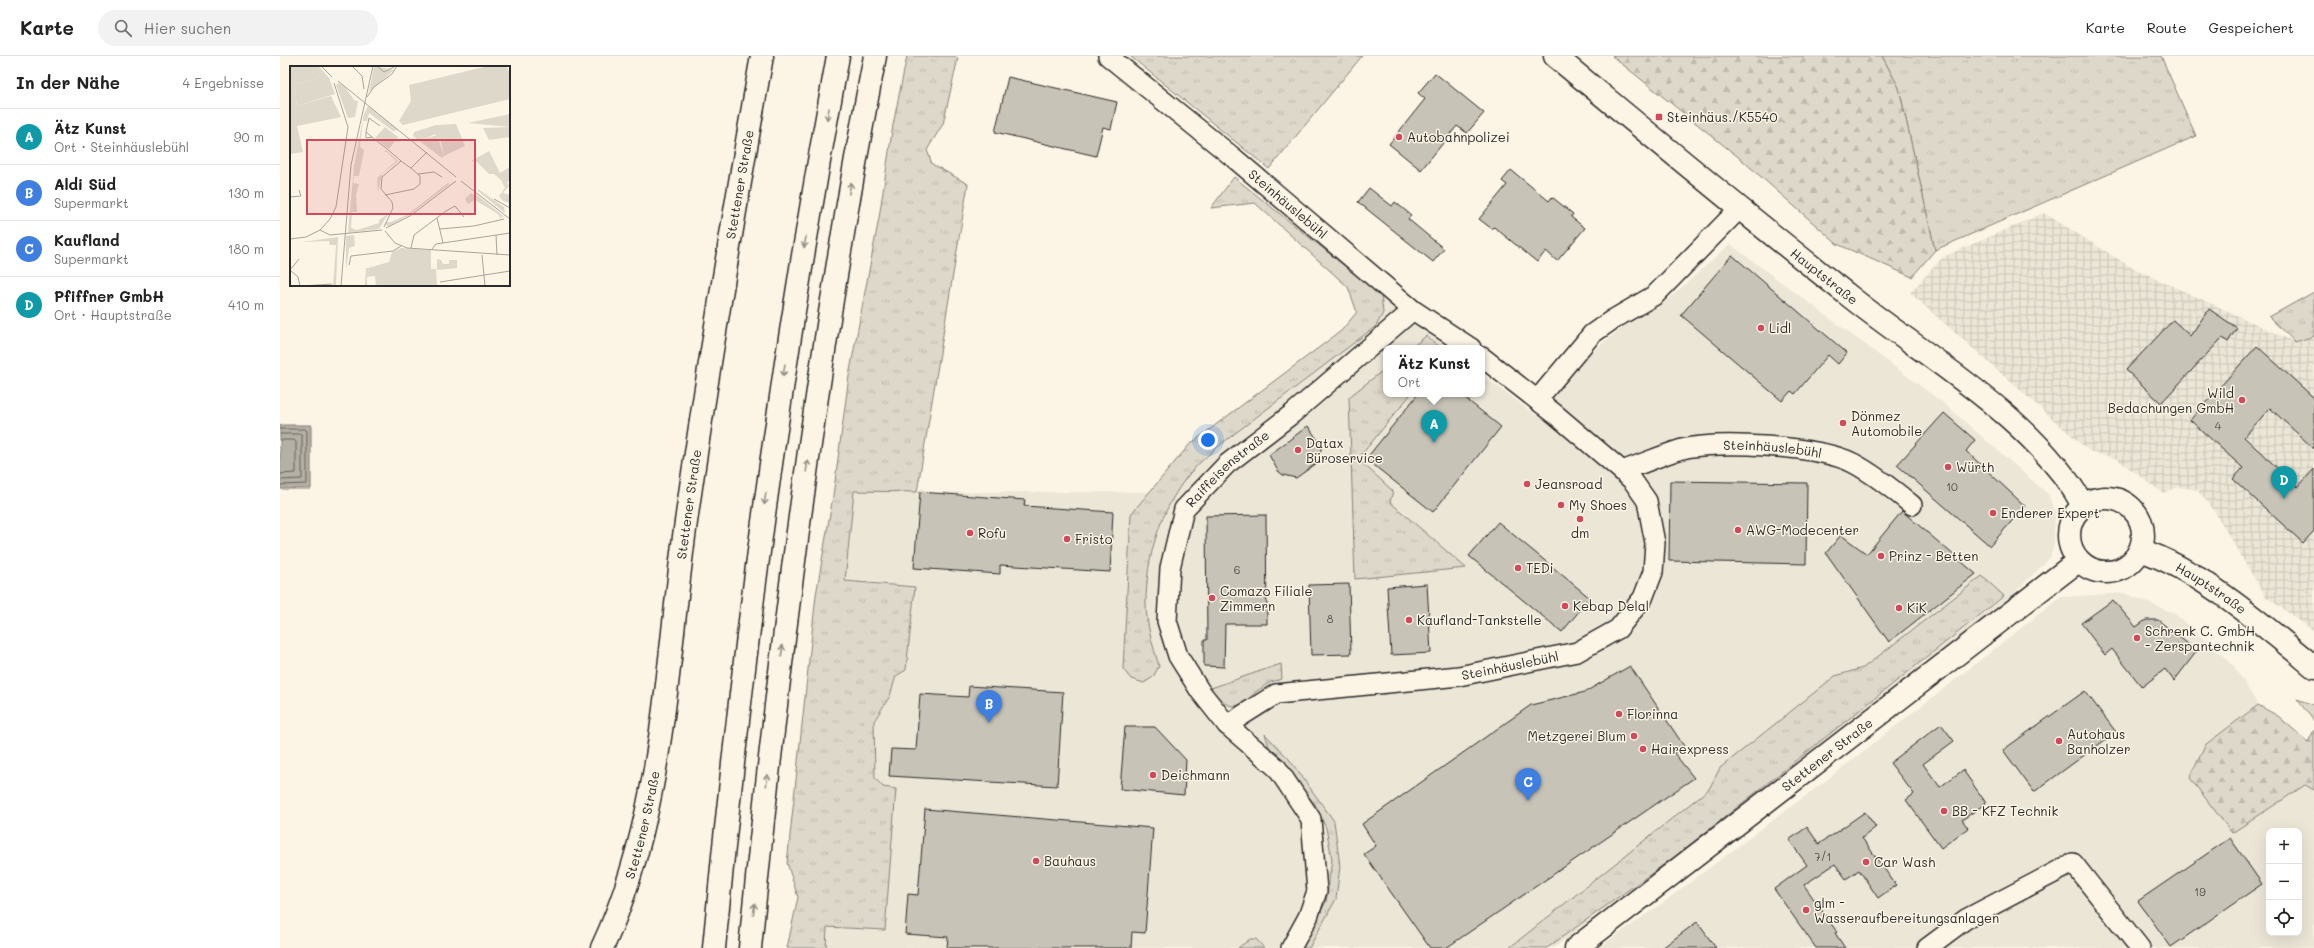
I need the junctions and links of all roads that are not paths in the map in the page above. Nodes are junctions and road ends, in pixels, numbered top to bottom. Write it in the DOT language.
graph roads {
  1 [pos="762,56"];
  2 [pos="838,56"];
  3 [pos="875,56"];
  4 [pos="1108,56"];
  5 [pos="1555,56"];
  6 [pos="1738,209"];
  7 [pos="1413,310"];
  8 [pos="1466,345"];
  9 [pos="1485,359"];
  10 [pos="1537,400"];
  11 [pos="1622,471"];
  12 [pos="1912,505"];
  13 [pos="2083,505"];
  14 [pos="2140,550"];
  15 [pos="2078,561"];
  16 [pos="2314,666"];
  17 [pos="1227,724"];
  18 [pos="602,948"];
  19 [pos="714,948"];
  20 [pos="750,948"];
  21 [pos="1291,948"];
  22 [pos="1576,948"];
  23 [pos="1927,948"];
  24 [pos="2140,948"];
  1 -- 18 [label="main road, Stettener Straße"];
  2 -- 19 [label="main road, one-way"];
  20 -- 3 [label="main road, one-way"];
  4 -- 7 [label="street, Steinhäuslebühl"];
  5 -- 6 [label="main road, Hauptstraße"];
  6 -- 10 [label="street"];
  6 -- 13 [label="main road, Hauptstraße"];
  7 -- 8 [label="street, Steinhäuslebühl"];
  7 -- 17 [label="street, Raiffeisenstraße"];
  9 -- 10 [label="street, Steinhäuslebühl"];
  10 -- 11 [label="street, Steinhäuslebühl"];
  11 -- 12 [label="street, Steinhäuslebühl"];
  11 -- 17 [label="street, Steinhäuslebühl"];
  13 -- 14 [label="main road"];
  13 -- 15 [label="main road"];
  14 -- 15 [label="main road"];
  14 -- 16 [label="main road, Hauptstraße"];
  15 -- 22 [label="main road, Stettener Straße"];
  17 -- 21 [label="street, Raiffeisenstraße"];
  23 -- 24 [label="street"];
}
